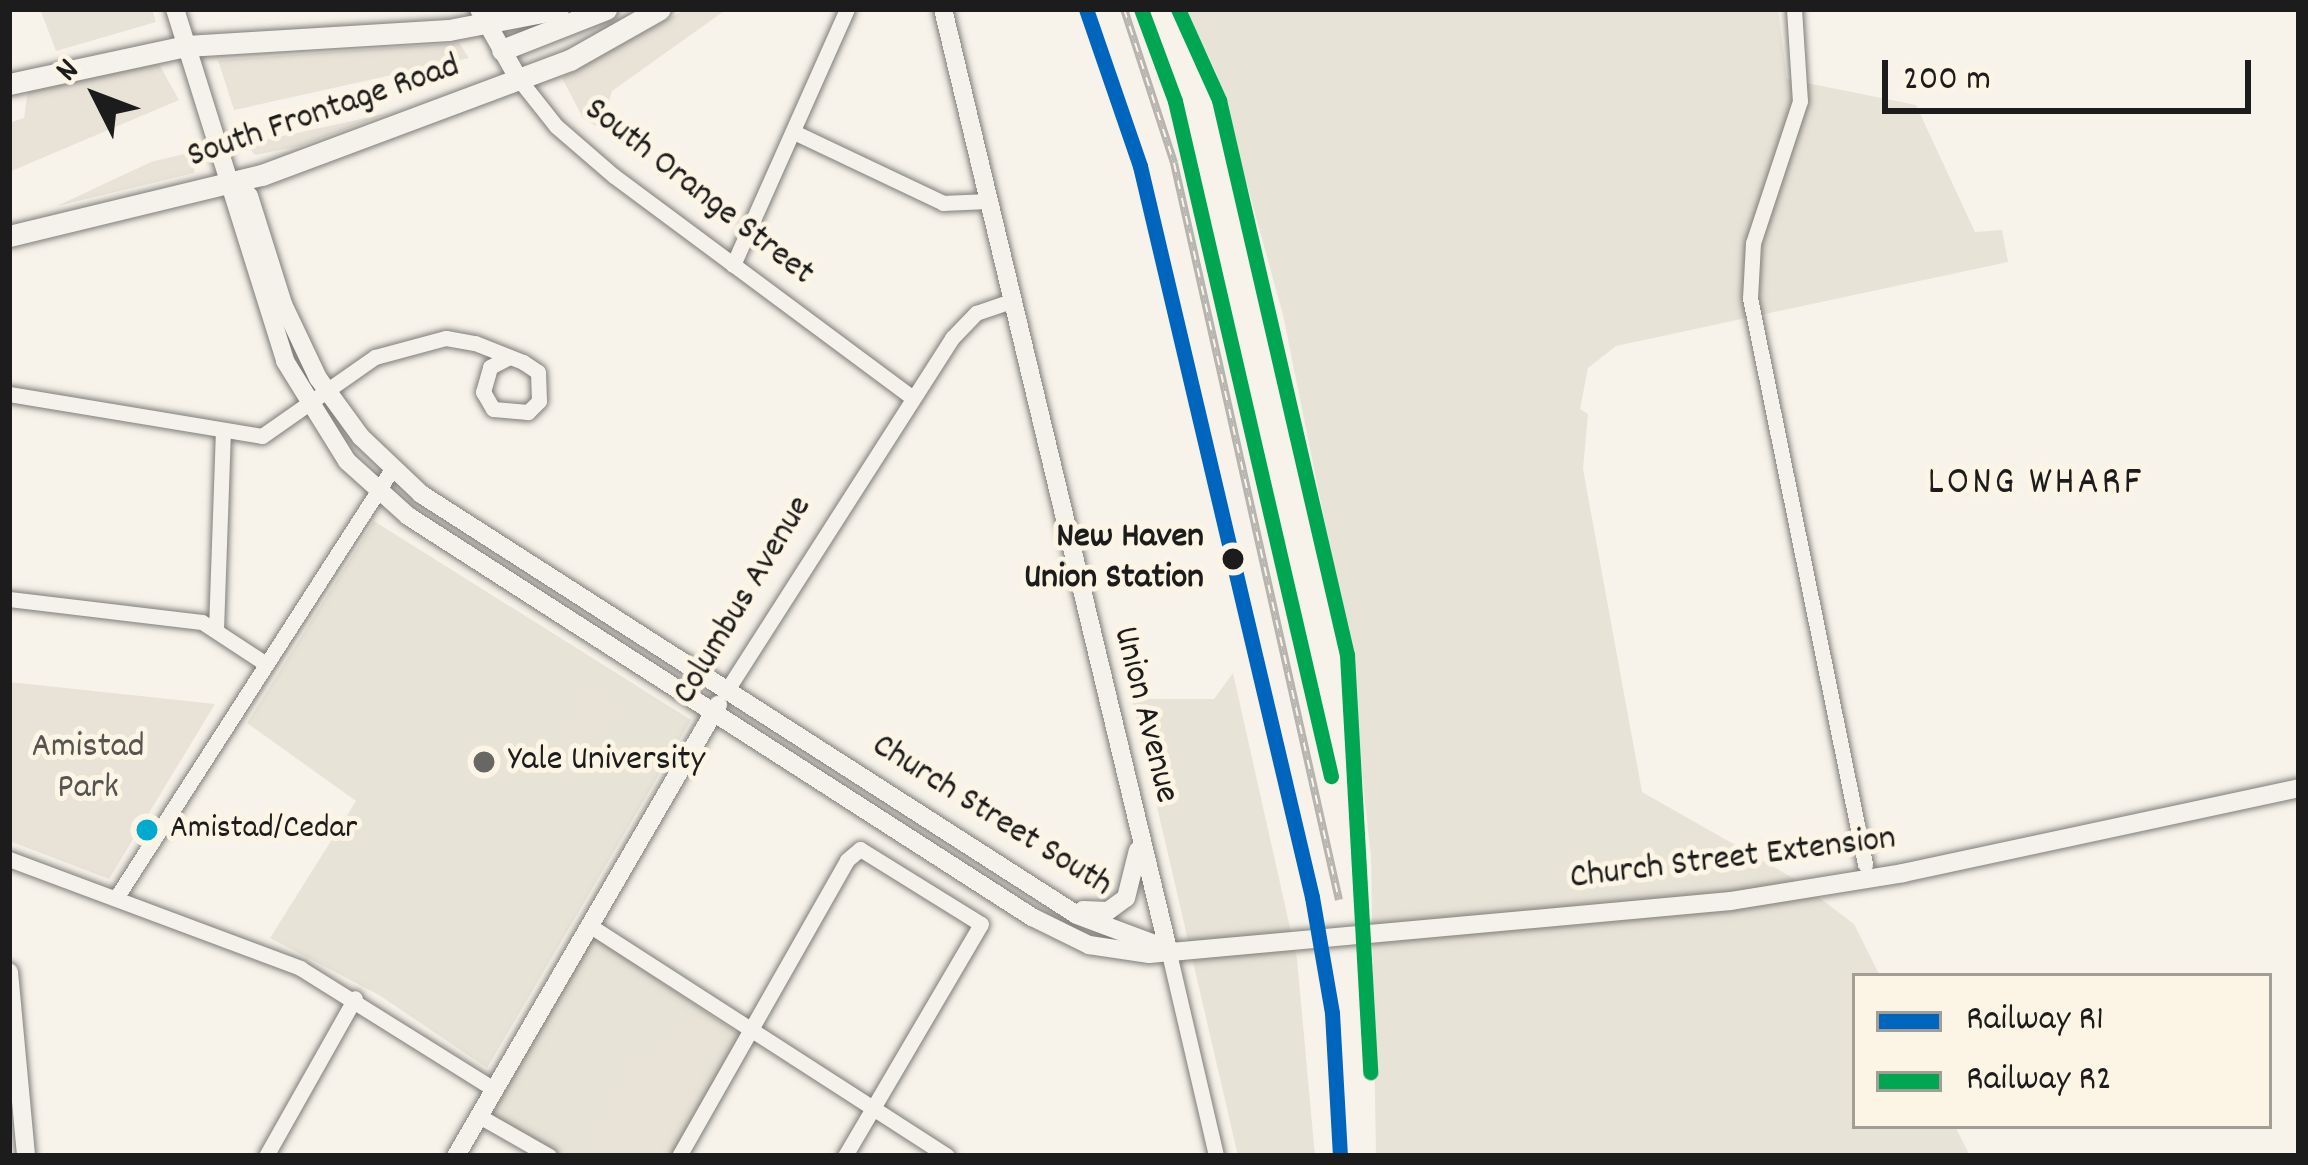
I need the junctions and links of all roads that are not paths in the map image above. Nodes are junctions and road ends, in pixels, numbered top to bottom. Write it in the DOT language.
graph roads {
  1 [pos="175,9"];
  2 [pos="558,9"];
  3 [pos="606,9"];
  4 [pos="660,9"];
  5 [pos="847,9"];
  6 [pos="943,9"];
  7 [pos="1794,9"];
  8 [pos="483,16"];
  9 [pos="186,46"];
  10 [pos="502,50"];
  11 [pos="518,78"];
  12 [pos="9,83"];
  13 [pos="797,134"];
  14 [pos="232,183"];
  15 [pos="987,201"];
  16 [pos="9,236"];
  17 [pos="733,265"];
  18 [pos="1013,300"];
  19 [pos="508,358"];
  20 [pos="326,391"];
  21 [pos="9,394"];
  22 [pos="912,397"];
  23 [pos="308,405"];
  24 [pos="223,430"];
  25 [pos="392,469"];
  26 [pos="376,490"];
  27 [pos="470,524"];
  28 [pos="433,532"];
  29 [pos="9,598"];
  30 [pos="216,630"];
  31 [pos="266,664"];
  32 [pos="727,690"];
  33 [pos="714,713"];
  34 [pos="2299,788"];
  35 [pos="1139,829"];
  36 [pos="9,859"];
  37 [pos="1865,864"];
  38 [pos="116,898"];
  39 [pos="1061,904"];
  40 [pos="592,926"];
  41 [pos="1178,949"];
  42 [pos="9,972"];
  43 [pos="355,998"];
  44 [pos="751,1031"];
  45 [pos="495,1090"];
  46 [pos="872,1108"];
  47 [pos="479,1116"];
  48 [pos="26,1156"];
  49 [pos="266,1156"];
  50 [pos="456,1156"];
  51 [pos="549,1156"];
  52 [pos="679,1156"];
  53 [pos="845,1156"];
  54 [pos="947,1156"];
  55 [pos="1216,1156"];
  1 -- 9 [label="main road"];
  2 -- 8 [label="highway"];
  3 -- 10 [label="highway"];
  4 -- 11 [label="highway, South Frontage Road"];
  5 -- 13 [label="street"];
  6 -- 15 [label="main road, Union Avenue"];
  7 -- 37 [label="street"];
  8 -- 9 [label="highway"];
  8 -- 10 [label="main road, South Orange Street"];
  9 -- 12 [label="highway"];
  9 -- 14 [label="main road"];
  10 -- 11 [label="main road, South Orange Street"];
  11 -- 14 [label="highway, South Frontage Road"];
  11 -- 17 [label="street, South Orange Street"];
  13 -- 15 [label="street"];
  13 -- 17 [label="street"];
  14 -- 16 [label="highway, South Frontage Road"];
  14 -- 20 [label="main road, Church Street South"];
  14 -- 23 [label="main road, Church Street South"];
  15 -- 18 [label="main road, Union Avenue"];
  17 -- 22 [label="street, South Orange Street"];
  18 -- 22 [label="street, Columbus Avenue"];
  18 -- 35 [label="main road, Union Avenue"];
  19 -- 20 [label="street"];
  20 -- 23 [label="street"];
  20 -- 25 [label="main road, Church Street South"];
  21 -- 24 [label="street"];
  22 -- 32 [label="street, Columbus Avenue"];
  23 -- 24 [label="street"];
  23 -- 26 [label="main road, Church Street South"];
  24 -- 30 [label="street"];
  25 -- 26 [label="street"];
  25 -- 27 [label="main road, Church Street South"];
  26 -- 28 [label="main road, Church Street South"];
  26 -- 31 [label="street"];
  27 -- 28 [label="main road"];
  27 -- 32 [label="main road, Church Street South"];
  28 -- 33 [label="main road, Church Street South"];
  29 -- 30 [label="street"];
  30 -- 31 [label="street"];
  31 -- 38 [label="street"];
  32 -- 33 [label="main road, Columbus Avenue"];
  32 -- 39 [label="main road, Church Street South"];
  33 -- 40 [label="main road, Columbus Avenue"];
  33 -- 41 [label="main road, Church Street South"];
  34 -- 41 [label="main road, Church Street Extension"];
  35 -- 39 [label="main road"];
  35 -- 41 [label="main road, Union Avenue"];
  36 -- 38 [label="street"];
  38 -- 43 [label="street"];
  39 -- 41 [label="main road, Church Street South"];
  40 -- 44 [label="street"];
  40 -- 45 [label="main road, Columbus Avenue"];
  41 -- 55 [label="street, Union Avenue"];
  42 -- 48 [label="main road"];
  43 -- 45 [label="street"];
  43 -- 49 [label="street"];
  44 -- 46 [label="street"];
  44 -- 46 [label="street"];
  44 -- 52 [label="street"];
  45 -- 47 [label="main road, Columbus Avenue"];
  46 -- 53 [label="street"];
  46 -- 54 [label="street"];
  47 -- 50 [label="main road, Columbus Avenue"];
  47 -- 51 [label="street"];
}
